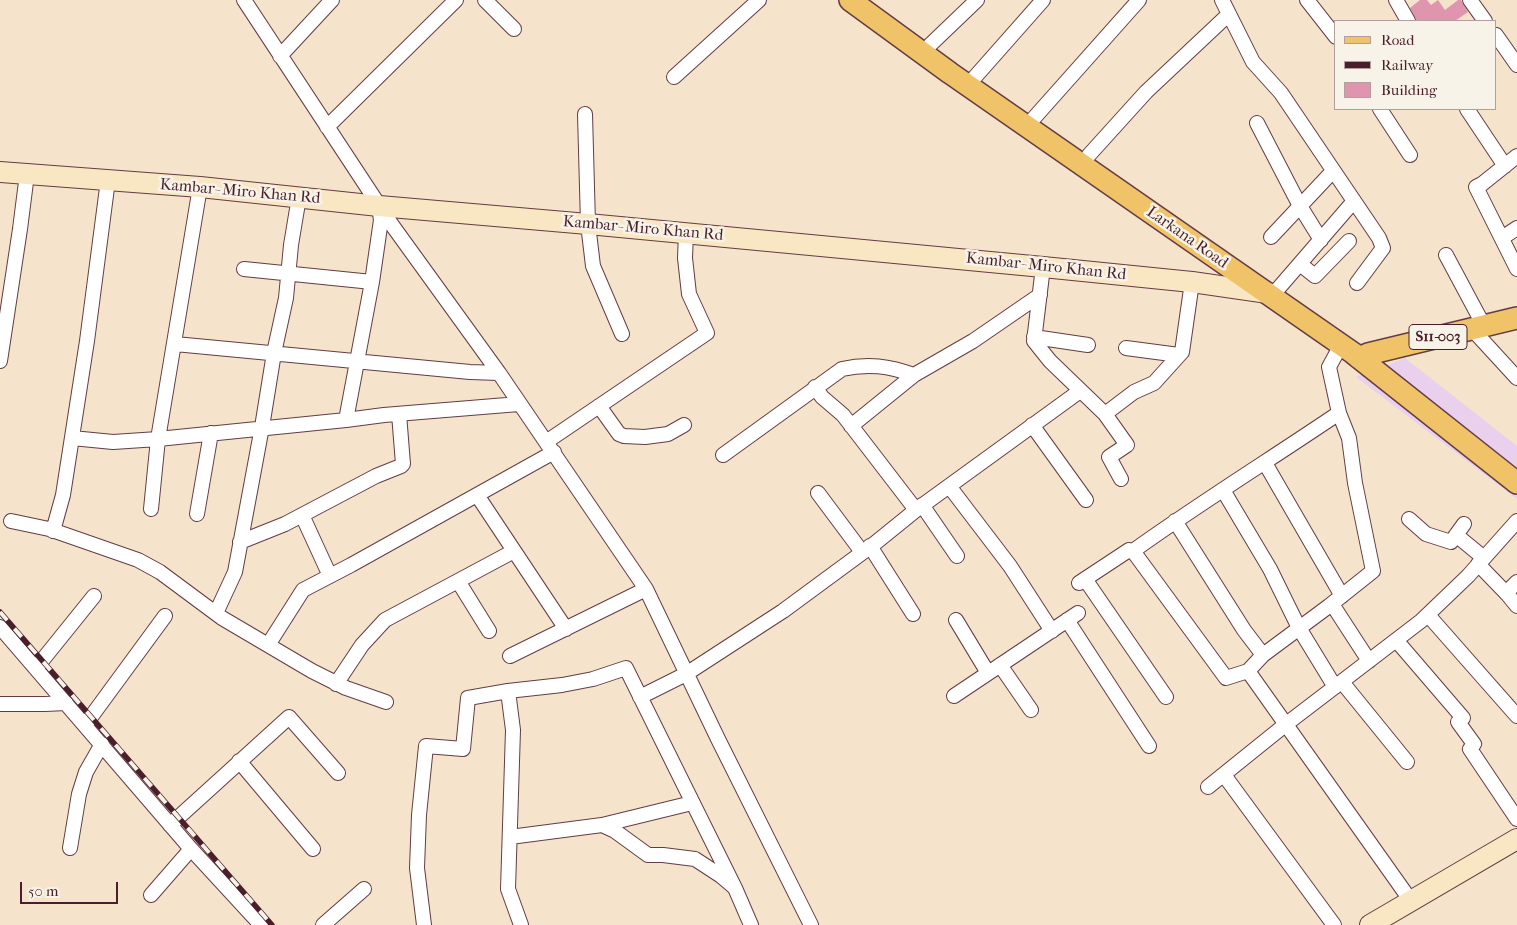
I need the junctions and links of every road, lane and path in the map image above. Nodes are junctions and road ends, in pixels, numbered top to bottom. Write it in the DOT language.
graph roads {
  1 [pos="244,0"];
  2 [pos="332,0"];
  3 [pos="456,0"];
  4 [pos="759,0"];
  5 [pos="850,0"];
  6 [pos="870,0"];
  7 [pos="977,0"];
  8 [pos="1043,0"];
  9 [pos="1139,0"];
  10 [pos="1222,0"];
  11 [pos="1307,0"];
  12 [pos="1396,0"];
  13 [pos="1470,0"];
  14 [pos="490,2"];
  15 [pos="1229,14"];
  16 [pos="1407,20"];
  17 [pos="1485,20"];
  18 [pos="514,29"];
  19 [pos="1334,34"];
  20 [pos="1497,36"];
  21 [pos="930,45"];
  22 [pos="280,56"];
  23 [pos="1517,65"];
  24 [pos="674,77"];
  25 [pos="975,77"];
  26 [pos="1381,110"];
  27 [pos="1468,110"];
  28 [pos="585,114"];
  29 [pos="1034,118"];
  30 [pos="1258,123"];
  31 [pos="327,127"];
  32 [pos="1089,155"];
  33 [pos="1410,155"];
  34 [pos="1517,156"];
  35 [pos="1505,166"];
  36 [pos="1333,171"];
  37 [pos="0,172"];
  38 [pos="27,174"];
  39 [pos="108,180"];
  40 [pos="200,188"];
  41 [pos="299,197"];
  42 [pos="1354,201"];
  43 [pos="1144,202"];
  44 [pos="379,206"];
  45 [pos="1300,206"];
  46 [pos="588,224"];
  47 [pos="1517,228"];
  48 [pos="686,233"];
  49 [pos="1271,236"];
  50 [pos="1502,238"];
  51 [pos="1321,240"];
  52 [pos="1349,241"];
  53 [pos="1446,255"];
  54 [pos="1300,264"];
  55 [pos="1043,267"];
  56 [pos="244,269"];
  57 [pos="1517,269"];
  58 [pos="288,274"];
  59 [pos="372,282"];
  60 [pos="1192,282"];
  61 [pos="1357,282"];
  62 [pos="1276,292"];
  63 [pos="1040,295"];
  64 [pos="1517,318"];
  65 [pos="1478,328"];
  66 [pos="622,334"];
  67 [pos="1034,337"];
  68 [pos="175,344"];
  69 [pos="1088,345"];
  70 [pos="1341,345"];
  71 [pos="1126,348"];
  72 [pos="274,353"];
  73 [pos="1180,355"];
  74 [pos="1363,356"];
  75 [pos="0,360"];
  76 [pos="357,361"];
  77 [pos="499,373"];
  78 [pos="914,375"];
  79 [pos="1517,378"];
  80 [pos="814,387"];
  81 [pos="1080,391"];
  82 [pos="519,404"];
  83 [pos="599,406"];
  84 [pos="1340,413"];
  85 [pos="399,414"];
  86 [pos="1104,414"];
  87 [pos="346,420"];
  88 [pos="684,425"];
  89 [pos="1032,425"];
  90 [pos="851,426"];
  91 [pos="262,427"];
  92 [pos="211,433"];
  93 [pos="72,438"];
  94 [pos="158,438"];
  95 [pos="550,447"];
  96 [pos="723,455"];
  97 [pos="1266,463"];
  98 [pos="1517,470"];
  99 [pos="1121,479"];
  100 [pos="1517,484"];
  101 [pos="949,486"];
  102 [pos="1223,490"];
  103 [pos="818,493"];
  104 [pos="477,495"];
  105 [pos="1086,500"];
  106 [pos="919,508"];
  107 [pos="150,509"];
  108 [pos="197,514"];
  109 [pos="302,515"];
  110 [pos="1409,519"];
  111 [pos="11,521"];
  112 [pos="1175,521"];
  113 [pos="1517,521"];
  114 [pos="53,531"];
  115 [pos="240,542"];
  116 [pos="866,549"];
  117 [pos="514,551"];
  118 [pos="1133,551"];
  119 [pos="957,556"];
  120 [pos="1481,561"];
  121 [pos="330,576"];
  122 [pos="458,581"];
  123 [pos="1517,582"];
  124 [pos="646,589"];
  125 [pos="1506,593"];
  126 [pos="94,596"];
  127 [pos="1337,600"];
  128 [pos="1517,606"];
  129 [pos="216,613"];
  130 [pos="913,614"];
  131 [pos="1428,615"];
  132 [pos="165,616"];
  133 [pos="956,620"];
  134 [pos="566,628"];
  135 [pos="1299,628"];
  136 [pos="1,630"];
  137 [pos="489,631"];
  138 [pos="1052,631"];
  139 [pos="1396,640"];
  140 [pos="268,645"];
  141 [pos="1263,655"];
  142 [pos="510,656"];
  143 [pos="1370,661"];
  144 [pos="1000,665"];
  145 [pos="36,668"];
  146 [pos="1248,670"];
  147 [pos="988,673"];
  148 [pos="686,674"];
  149 [pos="336,684"];
  150 [pos="1338,685"];
  151 [pos="508,691"];
  152 [pos="954,696"];
  153 [pos="640,697"];
  154 [pos="1166,697"];
  155 [pos="66,702"];
  156 [pos="386,702"];
  157 [pos="0,704"];
  158 [pos="1031,710"];
  159 [pos="1517,716"];
  160 [pos="85,724"];
  161 [pos="1285,725"];
  162 [pos="102,744"];
  163 [pos="1149,746"];
  164 [pos="240,761"];
  165 [pos="1407,762"];
  166 [pos="338,773"];
  167 [pos="1224,775"];
  168 [pos="1208,787"];
  169 [pos="692,803"];
  170 [pos="1517,819"];
  171 [pos="170,825"];
  172 [pos="602,825"];
  173 [pos="510,837"];
  174 [pos="1517,840"];
  175 [pos="70,848"];
  176 [pos="191,849"];
  177 [pos="313,849"];
  178 [pos="735,888"];
  179 [pos="364,890"];
  180 [pos="151,895"];
  181 [pos="1411,901"];
  182 [pos="255,923"];
  183 [pos="423,924"];
  184 [pos="323,925"];
  185 [pos="521,925"];
  186 [pos="751,925"];
  187 [pos="811,925"];
  188 [pos="1334,925"];
  189 [pos="1370,925"];
  1 -- 22 [label="street"];
  2 -- 22 [label="street"];
  3 -- 31 [label="street"];
  4 -- 24 [label="street"];
  5 -- 43 [label="main road, Larkana Road"];
  6 -- 21 [label="main road, Larkana Road"];
  7 -- 21 [label="street"];
  8 -- 25 [label="street"];
  9 -- 29 [label="street"];
  10 -- 15 [label="street"];
  11 -- 19 [label="street"];
  12 -- 16 [label="street"];
  13 -- 17 [label="street"];
  14 -- 18 [label="street"];
  15 -- 32 [label="street"];
  15 -- 36 [label="street"];
  20 -- 23 [label="street"];
  21 -- 25 [label="main road, Larkana Road"];
  22 -- 31 [label="street"];
  25 -- 29 [label="main road, Larkana Road"];
  26 -- 33 [label="street"];
  27 -- 35 [label="street"];
  28 -- 46 [label="street"];
  29 -- 32 [label="main road, Larkana Road"];
  30 -- 45 [label="street"];
  31 -- 44 [label="street"];
  32 -- 43 [label="main road, Larkana Road"];
  34 -- 35 [label="street"];
  35 -- 50 [label="street"];
  36 -- 42 [label="street"];
  36 -- 45 [label="street"];
  37 -- 38 [label="main road, Kambar- Miro Khan Rd"];
  38 -- 39 [label="main road, Kambar- Miro Khan Rd"];
  38 -- 75 [label="street"];
  39 -- 40 [label="main road, Kambar- Miro Khan Rd"];
  39 -- 93 [label="street"];
  40 -- 41 [label="main road, Kambar- Miro Khan Rd"];
  40 -- 68 [label="street"];
  41 -- 44 [label="main road, Kambar- Miro Khan Rd"];
  41 -- 58 [label="street"];
  42 -- 51 [label="street"];
  42 -- 61 [label="street"];
  43 -- 62 [label="main road, Larkana Road"];
  44 -- 46 [label="main road, Kambar- Miro Khan Rd"];
  44 -- 59 [label="street"];
  44 -- 77 [label="street"];
  45 -- 49 [label="street"];
  45 -- 51 [label="street"];
  46 -- 48 [label="main road, Kambar- Miro Khan Rd"];
  46 -- 66 [label="street"];
  47 -- 50 [label="street"];
  48 -- 55 [label="main road, Kambar- Miro Khan Rd"];
  48 -- 83 [label="street"];
  50 -- 57 [label="street"];
  51 -- 54 [label="street"];
  52 -- 54 [label="street"];
  53 -- 65 [label="street"];
  54 -- 62 [label="street"];
  55 -- 60 [label="main road, Kambar- Miro Khan Rd"];
  55 -- 63 [label="street"];
  56 -- 58 [label="street"];
  58 -- 59 [label="street"];
  58 -- 72 [label="street"];
  59 -- 76 [label="street"];
  60 -- 62 [label="main road, Kambar- Miro Khan Rd"];
  60 -- 73 [label="street"];
  62 -- 70 [label="main road, Larkana Road"];
  62 -- 74 [label="main road, Larkana Road"];
  63 -- 67 [label="street"];
  63 -- 78 [label="street"];
  64 -- 65 [label="main road, S11-003"];
  65 -- 74 [label="main road, S11-003"];
  65 -- 79 [label="street"];
  67 -- 69 [label="street"];
  67 -- 81 [label="street"];
  68 -- 72 [label="street"];
  68 -- 94 [label="street"];
  70 -- 74 [label="main road, Larkana Road"];
  70 -- 84 [label="street"];
  71 -- 73 [label="street"];
  72 -- 76 [label="street"];
  72 -- 91 [label="street"];
  73 -- 86 [label="street"];
  74 -- 98 [label="main road, Larkana Road"];
  74 -- 100 [label="main road, Larkana Road"];
  76 -- 77 [label="street"];
  76 -- 87 [label="street"];
  77 -- 82 [label="street"];
  78 -- 80 [label="street"];
  78 -- 90 [label="street"];
  80 -- 90 [label="street"];
  80 -- 96 [label="street"];
  81 -- 86 [label="street"];
  81 -- 89 [label="street"];
  82 -- 85 [label="street"];
  82 -- 95 [label="street"];
  83 -- 88 [label="street"];
  83 -- 95 [label="street"];
  84 -- 97 [label="street"];
  84 -- 127 [label="street"];
  85 -- 87 [label="street"];
  85 -- 109 [label="street"];
  86 -- 99 [label="street"];
  87 -- 91 [label="street"];
  89 -- 101 [label="street"];
  89 -- 105 [label="street"];
  90 -- 106 [label="street"];
  91 -- 92 [label="street"];
  91 -- 115 [label="street"];
  92 -- 94 [label="street"];
  92 -- 108 [label="street"];
  93 -- 94 [label="street"];
  93 -- 114 [label="street"];
  94 -- 107 [label="street"];
  95 -- 104 [label="street"];
  95 -- 124 [label="street"];
  97 -- 102 [label="street"];
  97 -- 127 [label="street"];
  101 -- 106 [label="street"];
  101 -- 138 [label="street"];
  102 -- 112 [label="street"];
  102 -- 135 [label="street"];
  103 -- 116 [label="street"];
  104 -- 117 [label="street"];
  104 -- 121 [label="street"];
  106 -- 116 [label="street"];
  106 -- 119 [label="street"];
  109 -- 115 [label="street"];
  109 -- 121 [label="street"];
  110 -- 120 [label="street"];
  111 -- 114 [label="street"];
  112 -- 118 [label="street"];
  112 -- 141 [label="street"];
  113 -- 120 [label="street"];
  114 -- 129 [label="street"];
  115 -- 129 [label="street"];
  116 -- 130 [label="street"];
  116 -- 148 [label="street"];
  117 -- 122 [label="street"];
  117 -- 134 [label="street"];
  118 -- 146 [label="street"];
  118 -- 154 [label="street"];
  120 -- 125 [label="street"];
  120 -- 131 [label="street"];
  121 -- 140 [label="street"];
  122 -- 137 [label="street"];
  122 -- 149 [label="street"];
  123 -- 125 [label="street"];
  124 -- 134 [label="street"];
  124 -- 148 [label="street"];
  125 -- 128 [label="street"];
  126 -- 145 [label="street"];
  127 -- 135 [label="street"];
  127 -- 143 [label="street"];
  129 -- 140 [label="street"];
  131 -- 139 [label="street"];
  131 -- 159 [label="street"];
  132 -- 160 [label="street"];
  133 -- 147 [label="street"];
  134 -- 142 [label="street"];
  135 -- 141 [label="street"];
  135 -- 150 [label="street"];
  136 -- 145 [label="street"];
  138 -- 144 [label="street"];
  138 -- 163 [label="street"];
  139 -- 143 [label="street"];
  139 -- 170 [label="street"];
  140 -- 149 [label="street"];
  141 -- 146 [label="street"];
  143 -- 150 [label="street"];
  144 -- 147 [label="street"];
  144 -- 158 [label="street"];
  145 -- 155 [label="street"];
  146 -- 161 [label="street"];
  147 -- 152 [label="street"];
  148 -- 153 [label="street"];
  148 -- 187 [label="street"];
  149 -- 156 [label="street"];
  150 -- 161 [label="street"];
  150 -- 165 [label="street"];
  151 -- 153 [label="street"];
  151 -- 173 [label="street"];
  151 -- 183 [label="street"];
  153 -- 169 [label="street"];
  155 -- 157 [label="street"];
  155 -- 160 [label="street"];
  160 -- 162 [label="street"];
  161 -- 167 [label="street"];
  161 -- 181 [label="street"];
  162 -- 171 [label="street"];
  162 -- 175 [label="street"];
  164 -- 166 [label="street"];
  164 -- 171 [label="street"];
  164 -- 177 [label="street"];
  167 -- 168 [label="street"];
  167 -- 188 [label="street"];
  169 -- 172 [label="street"];
  169 -- 178 [label="street"];
  171 -- 176 [label="street"];
  172 -- 173 [label="street"];
  172 -- 178 [label="street"];
  173 -- 185 [label="street"];
  174 -- 181 [label="main road"];
  176 -- 180 [label="street"];
  176 -- 182 [label="street"];
  178 -- 186 [label="street"];
  179 -- 184 [label="street"];
  181 -- 189 [label="main road"];
}
